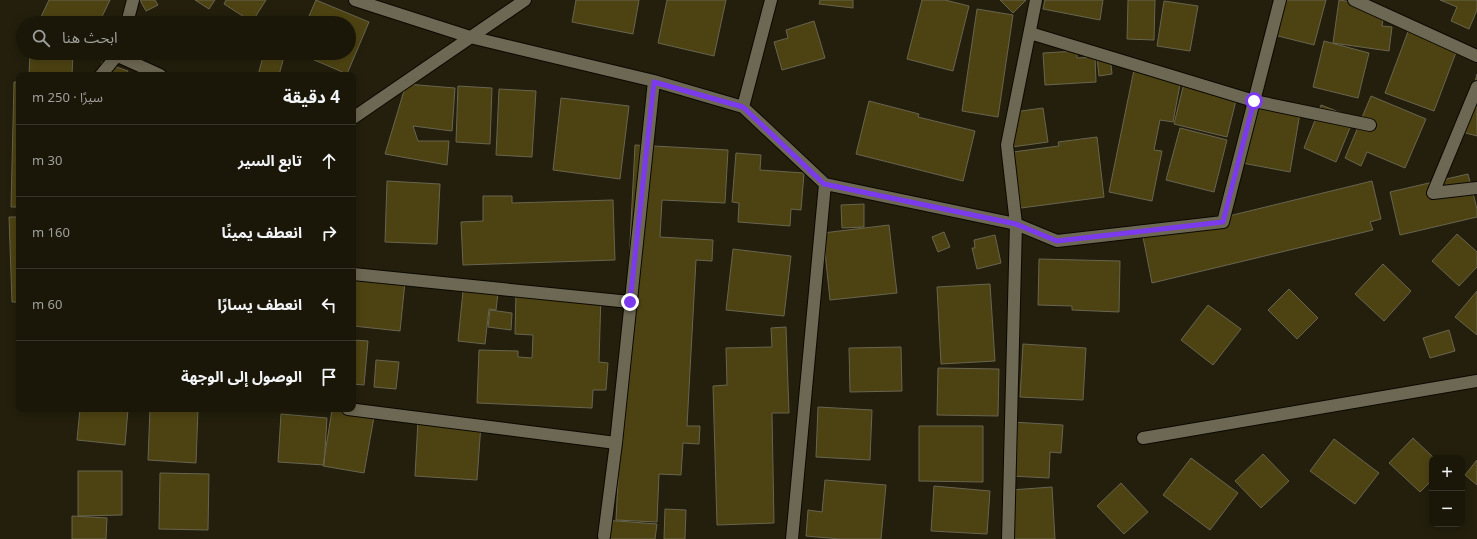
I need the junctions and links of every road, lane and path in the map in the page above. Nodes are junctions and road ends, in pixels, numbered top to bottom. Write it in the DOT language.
graph roads {
  1 [pos="133,0"];
  2 [pos="355,0"];
  3 [pos="525,0"];
  4 [pos="771,0"];
  5 [pos="1036,0"];
  6 [pos="1280,0"];
  7 [pos="1354,0"];
  8 [pos="129,16"];
  9 [pos="1030,33"];
  10 [pos="470,37"];
  11 [pos="1477,56"];
  12 [pos="114,60"];
  13 [pos="131,60"];
  14 [pos="104,72"];
  15 [pos="154,72"];
  16 [pos="654,82"];
  17 [pos="1477,87"];
  18 [pos="1254,101"];
  19 [pos="743,107"];
  20 [pos="356,116"];
  21 [pos="1370,125"];
  22 [pos="824,184"];
  23 [pos="1477,188"];
  24 [pos="1016,224"];
  25 [pos="356,274"];
  26 [pos="630,302"];
  27 [pos="1477,381"];
  28 [pos="356,410"];
  29 [pos="1143,438"];
  30 [pos="616,443"];
  31 [pos="604,536"];
  32 [pos="792,539"];
  33 [pos="1008,539"];
  1 -- 8 [label="street"];
  2 -- 10 [label="street"];
  3 -- 10 [label="street"];
  4 -- 19 [label="street"];
  5 -- 9 [label="street"];
  6 -- 18 [label="street"];
  7 -- 11 [label="street"];
  9 -- 18 [label="street"];
  9 -- 24 [label="street"];
  10 -- 16 [label="street"];
  10 -- 20 [label="street"];
  12 -- 14 [label="street"];
  13 -- 15 [label="street"];
  16 -- 19 [label="street"];
  16 -- 26 [label="street"];
  17 -- 23 [label="street"];
  18 -- 21 [label="street"];
  18 -- 24 [label="street"];
  19 -- 22 [label="street"];
  22 -- 24 [label="street"];
  22 -- 32 [label="street"];
  24 -- 33 [label="street"];
  25 -- 26 [label="street"];
  26 -- 30 [label="street"];
  27 -- 29 [label="street"];
  28 -- 30 [label="street"];
  30 -- 31 [label="street"];
}
